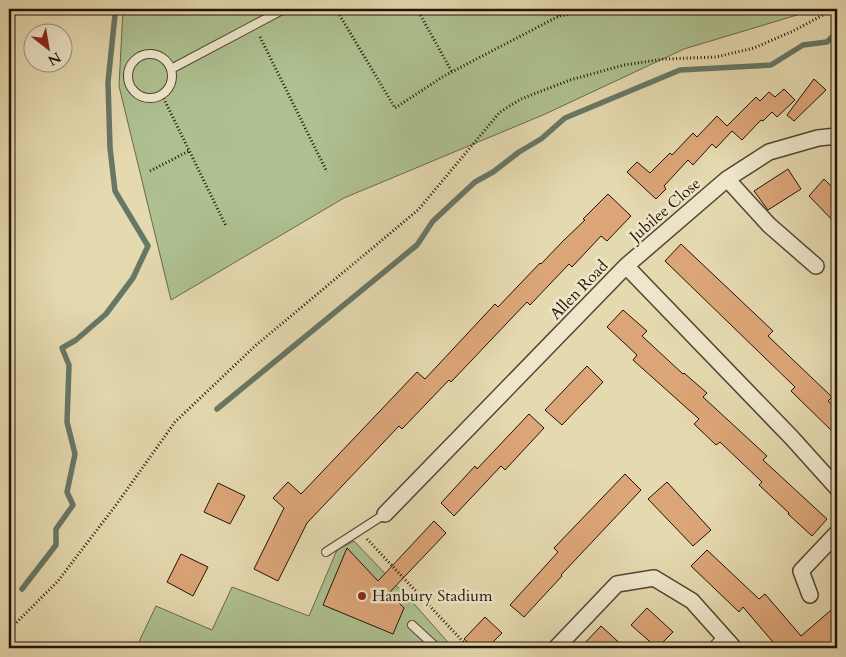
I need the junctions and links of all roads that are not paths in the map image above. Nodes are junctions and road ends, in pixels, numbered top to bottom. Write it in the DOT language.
graph roads {
  1 [pos="284,9"];
  2 [pos="171,69"];
  3 [pos="837,136"];
  4 [pos="727,179"];
  5 [pos="626,266"];
  6 [pos="816,266"];
  7 [pos="837,488"];
  8 [pos="386,514"];
  9 [pos="837,533"];
  10 [pos="326,552"];
  11 [pos="810,596"];
  12 [pos="412,625"];
  13 [pos="723,636"];
  14 [pos="438,648"];
  15 [pos="556,648"];
  16 [pos="711,648"];
  17 [pos="734,648"];
  1 -- 2 [label="lane"];
  2 -- 2 [label="lane"];
  3 -- 4 [label="street, Jubilee Close"];
  4 -- 5 [label="street, Jubilee Close"];
  4 -- 6 [label="street, Jubilee Close"];
  5 -- 7 [label="street, Allen Road"];
  5 -- 8 [label="street, Allen Road"];
  8 -- 10 [label="lane"];
  9 -- 11 [label="street"];
  12 -- 14 [label="lane"];
  13 -- 15 [label="street"];
  13 -- 16 [label="lane"];
  13 -- 17 [label="street"];
}
